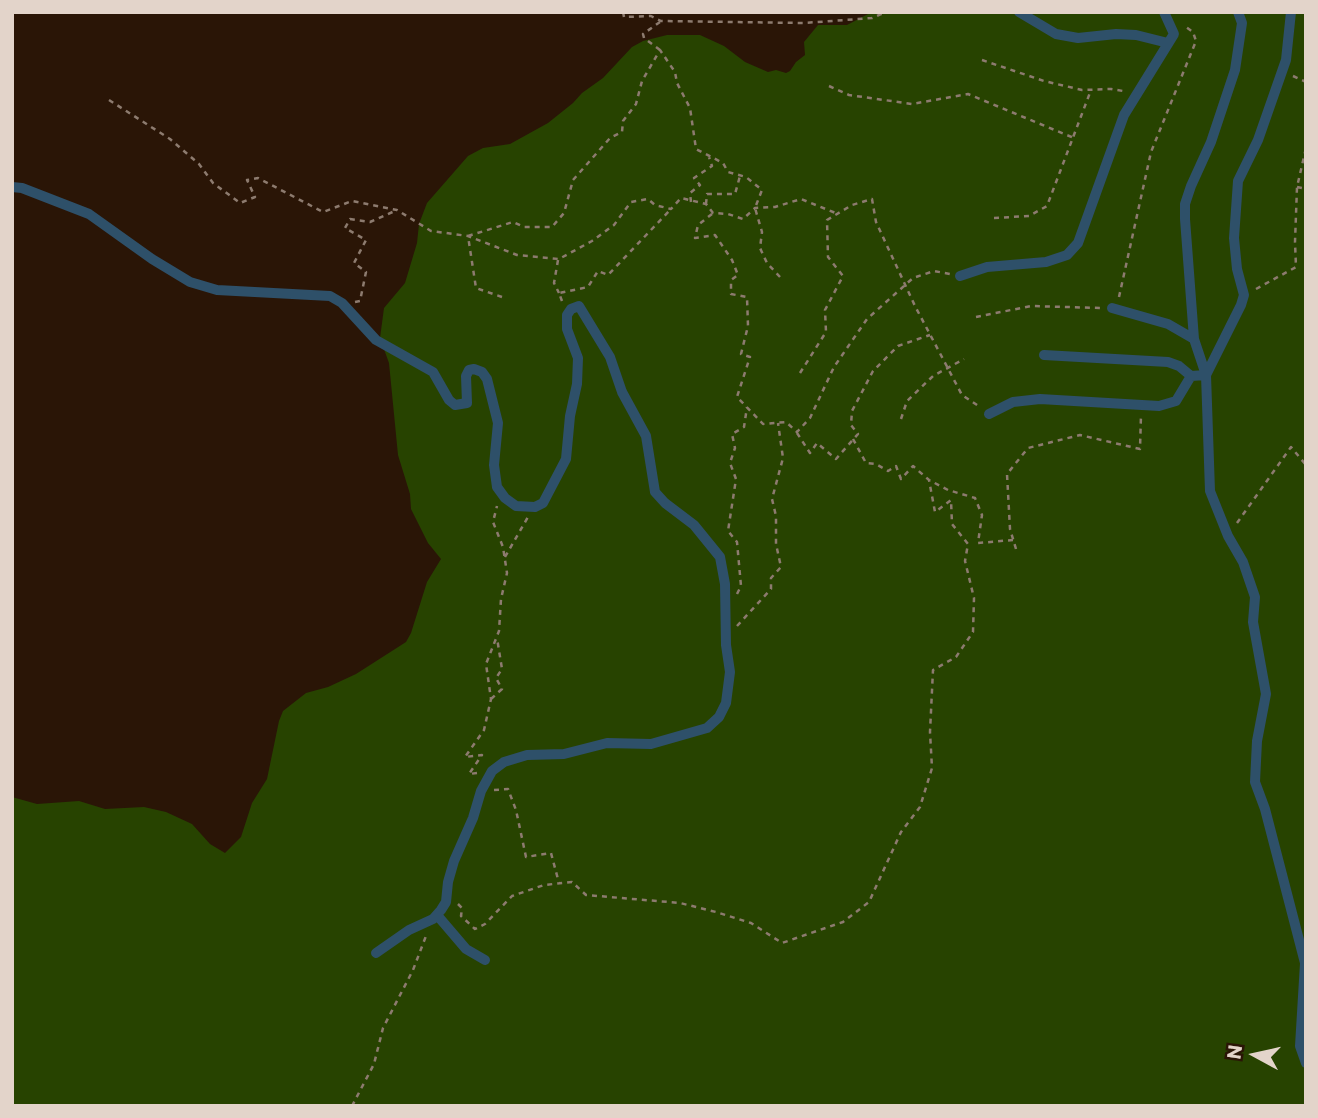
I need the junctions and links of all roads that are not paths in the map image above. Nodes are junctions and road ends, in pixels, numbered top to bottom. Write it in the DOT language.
graph roads {
  1 [pos="1019,12"];
  2 [pos="1164,12"];
  3 [pos="1238,12"];
  4 [pos="1291,12"];
  5 [pos="1168,43"];
  6 [pos="12,187"];
  7 [pos="960,276"];
  8 [pos="1112,308"];
  9 [pos="1194,339"];
  10 [pos="1044,355"];
  11 [pos="1206,375"];
  12 [pos="1191,376"];
  13 [pos="989,414"];
  14 [pos="437,915"];
  15 [pos="376,953"];
  16 [pos="485,960"];
  17 [pos="1306,1063"];
  1 -- 5 [label="street"];
  2 -- 5 [label="street"];
  3 -- 9 [label="street"];
  4 -- 11 [label="street"];
  5 -- 7 [label="street"];
  6 -- 14 [label="street"];
  8 -- 9 [label="street"];
  9 -- 11 [label="street"];
  10 -- 12 [label="street"];
  11 -- 12 [label="street"];
  11 -- 17 [label="street"];
  12 -- 13 [label="street"];
  14 -- 15 [label="street"];
  14 -- 16 [label="street"];
}
